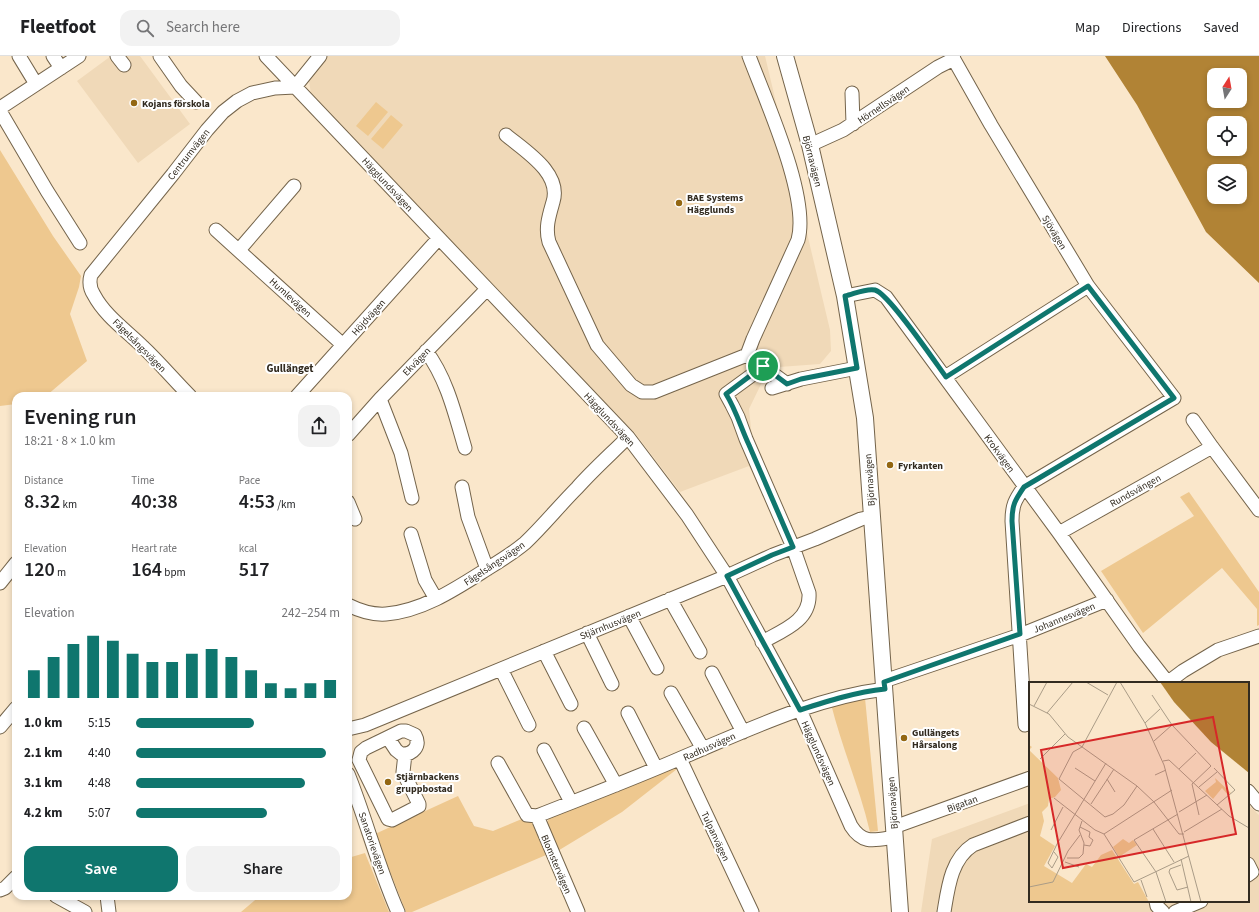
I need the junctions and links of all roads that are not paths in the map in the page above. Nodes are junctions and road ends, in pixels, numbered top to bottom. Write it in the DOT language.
graph roads {
  1 [pos="19,56"];
  2 [pos="53,56"];
  3 [pos="79,56"];
  4 [pos="160,56"];
  5 [pos="266,56"];
  6 [pos="320,56"];
  7 [pos="749,56"];
  8 [pos="785,56"];
  9 [pos="953,58"];
  10 [pos="61,68"];
  11 [pos="36,84"];
  12 [pos="295,86"];
  13 [pos="852,93"];
  14 [pos="196,102"];
  15 [pos="0,108"];
  16 [pos="0,111"];
  17 [pos="853,124"];
  18 [pos="506,135"];
  19 [pos="810,145"];
  20 [pos="294,186"];
  21 [pos="216,230"];
  22 [pos="439,238"];
  23 [pos="80,243"];
  24 [pos="239,250"];
  25 [pos="1088,286"];
  26 [pos="487,289"];
  27 [pos="92,292"];
  28 [pos="845,296"];
  29 [pos="343,345"];
  30 [pos="426,351"];
  31 [pos="747,355"];
  32 [pos="763,366"];
  33 [pos="857,368"];
  34 [pos="946,377"];
  35 [pos="787,384"];
  36 [pos="772,388"];
  37 [pos="186,392"];
  38 [pos="301,392"];
  39 [pos="380,399"];
  40 [pos="1193,420"];
  41 [pos="352,430"];
  42 [pos="628,437"];
  43 [pos="1212,447"];
  44 [pos="465,448"];
  45 [pos="462,487"];
  46 [pos="1024,487"];
  47 [pos="412,498"];
  48 [pos="1259,510"];
  49 [pos="352,512"];
  50 [pos="872,517"];
  51 [pos="355,519"];
  52 [pos="1059,533"];
  53 [pos="411,534"];
  54 [pos="793,547"];
  55 [pos="12,568"];
  56 [pos="487,569"];
  57 [pos="727,576"];
  58 [pos="0,583"];
  59 [pos="436,599"];
  60 [pos="670,599"];
  61 [pos="1107,600"];
  62 [pos="352,606"];
  63 [pos="629,616"];
  64 [pos="587,633"];
  65 [pos="1020,634"];
  66 [pos="1259,636"];
  67 [pos="762,642"];
  68 [pos="544,651"];
  69 [pos="700,652"];
  70 [pos="657,668"];
  71 [pos="500,669"];
  72 [pos="712,673"];
  73 [pos="1166,682"];
  74 [pos="1168,682"];
  75 [pos="612,684"];
  76 [pos="884,685"];
  77 [pos="671,693"];
  78 [pos="571,704"];
  79 [pos="800,710"];
  80 [pos="628,712"];
  81 [pos="12,713"];
  82 [pos="365,724"];
  83 [pos="529,725"];
  84 [pos="1025,725"];
  85 [pos="0,727"];
  86 [pos="352,728"];
  87 [pos="584,728"];
  88 [pos="743,732"];
  89 [pos="388,738"];
  90 [pos="374,744"];
  91 [pos="703,749"];
  92 [pos="544,750"];
  93 [pos="405,754"];
  94 [pos="680,759"];
  95 [pos="498,763"];
  96 [pos="656,768"];
  97 [pos="1029,778"];
  98 [pos="352,784"];
  99 [pos="616,785"];
  100 [pos="1249,792"];
  101 [pos="571,802"];
  102 [pos="1259,804"];
  103 [pos="537,816"];
  104 [pos="1029,824"];
  105 [pos="894,832"];
  106 [pos="1249,866"];
  107 [pos="1249,874"];
  108 [pos="12,881"];
  109 [pos="0,890"];
  110 [pos="63,900"];
  111 [pos="108,900"];
  112 [pos="1156,902"];
  113 [pos="1199,902"];
  114 [pos="85,912"];
  115 [pos="109,912"];
  116 [pos="398,912"];
  117 [pos="578,912"];
  118 [pos="752,912"];
  119 [pos="900,912"];
  120 [pos="944,912"];
  121 [pos="1163,912"];
  122 [pos="1175,912"];
  1 -- 11 [label="street"];
  2 -- 10 [label="street"];
  3 -- 10 [label="street"];
  4 -- 14 [label="street"];
  5 -- 12 [label="street, Hägglundsvägen"];
  6 -- 12 [label="street"];
  7 -- 31 [label="street"];
  8 -- 19 [label="main road, Björnavägen"];
  9 -- 17 [label="street, Hörnellsvägen"];
  9 -- 25 [label="street, Sjövägen"];
  10 -- 11 [label="street"];
  11 -- 15 [label="street"];
  12 -- 22 [label="street, Hägglundsvägen"];
  12 -- 27 [label="street, Centrumvägen"];
  13 -- 17 [label="street"];
  16 -- 23 [label="street"];
  17 -- 19 [label="street, Hörnellsvägen"];
  18 -- 31 [label="street"];
  19 -- 28 [label="main road, Björnavägen"];
  20 -- 24 [label="street"];
  21 -- 24 [label="street, Humlevägen"];
  22 -- 26 [label="street, Hägglundsvägen"];
  22 -- 29 [label="street, Höjdvägen"];
  24 -- 29 [label="street, Humlevägen"];
  25 -- 34 [label="street"];
  25 -- 46 [label="street, Sjövägen"];
  26 -- 30 [label="street, Ekvägen"];
  26 -- 42 [label="street, Hägglundsvägen"];
  27 -- 37 [label="street, Fågelsångsvägen"];
  28 -- 33 [label="main road, Björnavägen"];
  28 -- 34 [label="street, Krokvägen"];
  29 -- 38 [label="street, Höjdvägen"];
  30 -- 39 [label="street, Ekvägen"];
  30 -- 44 [label="street"];
  31 -- 32 [label="street"];
  32 -- 35 [label="street"];
  32 -- 54 [label="street"];
  33 -- 35 [label="street"];
  33 -- 50 [label="main road, Björnavägen"];
  34 -- 46 [label="street, Krokvägen"];
  35 -- 36 [label="street"];
  39 -- 41 [label="street, Ekvägen"];
  39 -- 47 [label="street"];
  40 -- 43 [label="street"];
  42 -- 56 [label="street, Fågelsångsvägen"];
  42 -- 57 [label="street, Hägglundsvägen"];
  43 -- 48 [label="street"];
  43 -- 52 [label="street, Rundsvängen"];
  45 -- 56 [label="street"];
  46 -- 52 [label="street, Krokvägen"];
  46 -- 65 [label="street"];
  49 -- 51 [label="street"];
  50 -- 54 [label="street, Stjärnhusvägen"];
  50 -- 76 [label="main road, Björnavägen"];
  52 -- 61 [label="street, Krokvägen"];
  53 -- 59 [label="street"];
  54 -- 57 [label="street, Stjärnhusvägen"];
  54 -- 67 [label="street"];
  55 -- 58 [label="street"];
  56 -- 59 [label="street, Fågelsångsvägen"];
  57 -- 60 [label="street, Stjärnhusvägen"];
  57 -- 67 [label="street, Hägglundsvägen"];
  59 -- 62 [label="street, Fågelsångsvägen"];
  60 -- 63 [label="street, Stjärnhusvägen"];
  60 -- 69 [label="street"];
  61 -- 65 [label="street, Johannesvägen"];
  61 -- 73 [label="street, Krokvägen"];
  63 -- 64 [label="street, Stjärnhusvägen"];
  63 -- 70 [label="street"];
  64 -- 68 [label="street, Stjärnhusvägen"];
  64 -- 75 [label="street"];
  65 -- 76 [label="street, Johannesvägen"];
  65 -- 84 [label="street"];
  66 -- 74 [label="street"];
  67 -- 79 [label="street, Hägglundsvägen"];
  68 -- 71 [label="street, Stjärnhusvägen"];
  68 -- 78 [label="street"];
  71 -- 82 [label="street, Stjärnhusvägen"];
  71 -- 83 [label="street"];
  72 -- 88 [label="street"];
  76 -- 79 [label="street, Radhusvägen"];
  76 -- 105 [label="main road, Björnavägen"];
  77 -- 91 [label="street"];
  79 -- 88 [label="street, Radhusvägen"];
  79 -- 105 [label="street, Hägglundsvägen"];
  80 -- 96 [label="street"];
  81 -- 85 [label="street"];
  82 -- 86 [label="street, Stjärnhusvägen"];
  82 -- 90 [label="street"];
  87 -- 99 [label="street"];
  88 -- 91 [label="street, Radhusvägen"];
  89 -- 90 [label="street"];
  89 -- 93 [label="street"];
  89 -- 93 [label="street"];
  90 -- 93 [label="street"];
  91 -- 94 [label="street, Radhusvägen"];
  92 -- 101 [label="street"];
  94 -- 96 [label="street, Radhusvägen"];
  94 -- 118 [label="street, Tulpanvägen"];
  95 -- 103 [label="street"];
  96 -- 99 [label="street, Radhusvägen"];
  97 -- 105 [label="street, Bigatan"];
  98 -- 116 [label="street, Sanatorievägen"];
  99 -- 101 [label="street, Radhusvägen"];
  100 -- 102 [label="street"];
  101 -- 103 [label="street, Radhusvägen"];
  103 -- 117 [label="street, Blomstervägen"];
  104 -- 120 [label="street"];
  105 -- 119 [label="main road, Björnavägen"];
  106 -- 107 [label="street"];
  108 -- 109 [label="street"];
  110 -- 114 [label="street"];
  111 -- 115 [label="street"];
  112 -- 121 [label="street"];
  113 -- 122 [label="street"];
}
